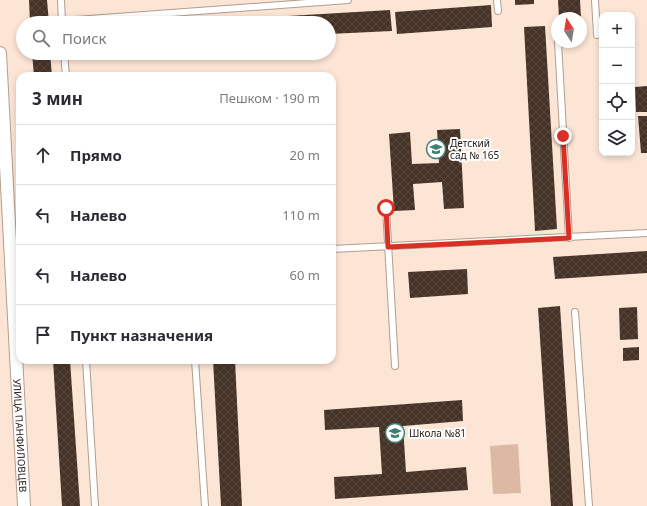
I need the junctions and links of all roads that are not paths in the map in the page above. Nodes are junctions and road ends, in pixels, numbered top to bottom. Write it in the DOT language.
graph roads {
  1 [pos="60,0"];
  2 [pos="348,0"];
  3 [pos="497,0"];
  4 [pos="595,0"];
  5 [pos="498,11"];
  6 [pos="61,16"];
  7 [pos="140,16"];
  8 [pos="597,35"];
  9 [pos="558,48"];
  10 [pos="0,54"];
  11 [pos="65,60"];
  12 [pos="66,72"];
  13 [pos="386,208"];
  14 [pos="647,233"];
  15 [pos="569,238"];
  16 [pos="388,247"];
  17 [pos="336,249"];
  18 [pos="576,312"];
  19 [pos="16,322"];
  20 [pos="18,364"];
  21 [pos="86,364"];
  22 [pos="195,364"];
  23 [pos="395,366"];
  24 [pos="24,506"];
  25 [pos="95,506"];
  26 [pos="205,506"];
  27 [pos="588,506"];
  1 -- 6 [label="lane"];
  2 -- 7 [label="lane"];
  3 -- 5 [label="lane"];
  4 -- 8 [label="lane"];
  9 -- 15 [label="lane"];
  10 -- 19 [label="street, УЛИЦА ПАНФИЛОВЦЕВ"];
  11 -- 12 [label="lane"];
  13 -- 16 [label="lane"];
  14 -- 15 [label="lane"];
  15 -- 16 [label="lane"];
  16 -- 17 [label="lane"];
  16 -- 23 [label="lane"];
  18 -- 27 [label="lane"];
  20 -- 24 [label="street, УЛИЦА ПАНФИЛОВЦЕВ"];
  21 -- 25 [label="lane"];
  22 -- 26 [label="lane"];
}
